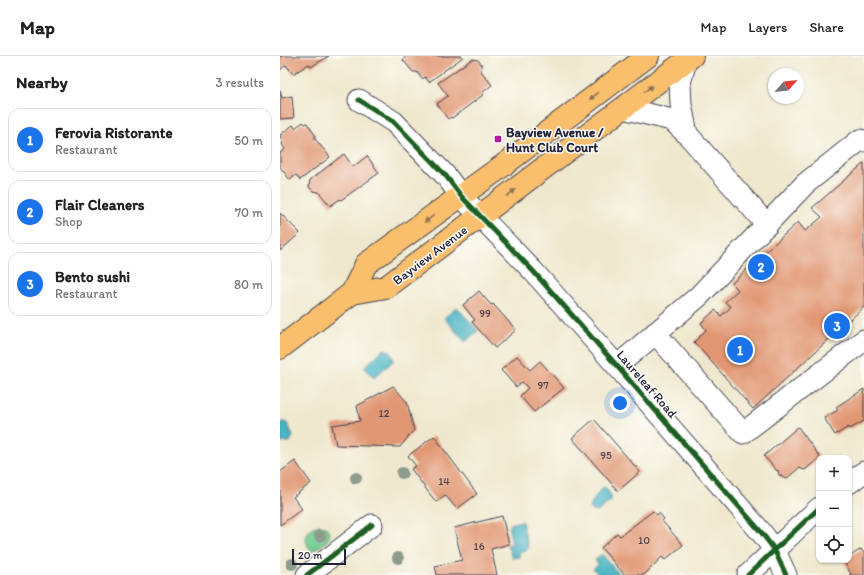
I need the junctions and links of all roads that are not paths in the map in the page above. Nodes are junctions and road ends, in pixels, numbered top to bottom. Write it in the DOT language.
graph roads {
  1 [pos="648,56"];
  2 [pos="689,58"];
  3 [pos="359,100"];
  4 [pos="623,108"];
  5 [pos="688,134"];
  6 [pos="864,141"];
  7 [pos="461,196"];
  8 [pos="480,217"];
  9 [pos="767,225"];
  10 [pos="352,293"];
  11 [pos="655,333"];
  12 [pos="864,340"];
  13 [pos="280,348"];
  14 [pos="617,366"];
  15 [pos="864,472"];
  16 [pos="852,481"];
  17 [pos="816,511"];
  18 [pos="372,525"];
  19 [pos="774,549"];
  20 [pos="307,575"];
  21 [pos="748,575"];
  22 [pos="786,575"];
  1 -- 7 [label="main road, Bayview Avenue, one-way"];
  4 -- 2 [label="main road, Bayview Avenue, one-way"];
  2 -- 5 [label="street"];
  3 -- 7 [label="street, Laureleaf Road"];
  4 -- 5 [label="street"];
  8 -- 4 [label="main road, Bayview Avenue, one-way"];
  5 -- 9 [label="street"];
  6 -- 9 [label="street"];
  7 -- 8 [label="street, Laureleaf Road"];
  7 -- 10 [label="main road, Bayview Avenue, one-way"];
  8 -- 10 [label="main road, Bayview Avenue"];
  8 -- 14 [label="street, Laureleaf Road"];
  9 -- 11 [label="street"];
  10 -- 13 [label="main road, Bayview Avenue"];
  11 -- 12 [label="street"];
  11 -- 14 [label="street"];
  14 -- 19 [label="street, Laureleaf Road"];
  15 -- 16 [label="street"];
  17 -- 19 [label="street"];
  18 -- 20 [label="street"];
  19 -- 21 [label="street"];
  19 -- 22 [label="street, Laureleaf Road"];
}
